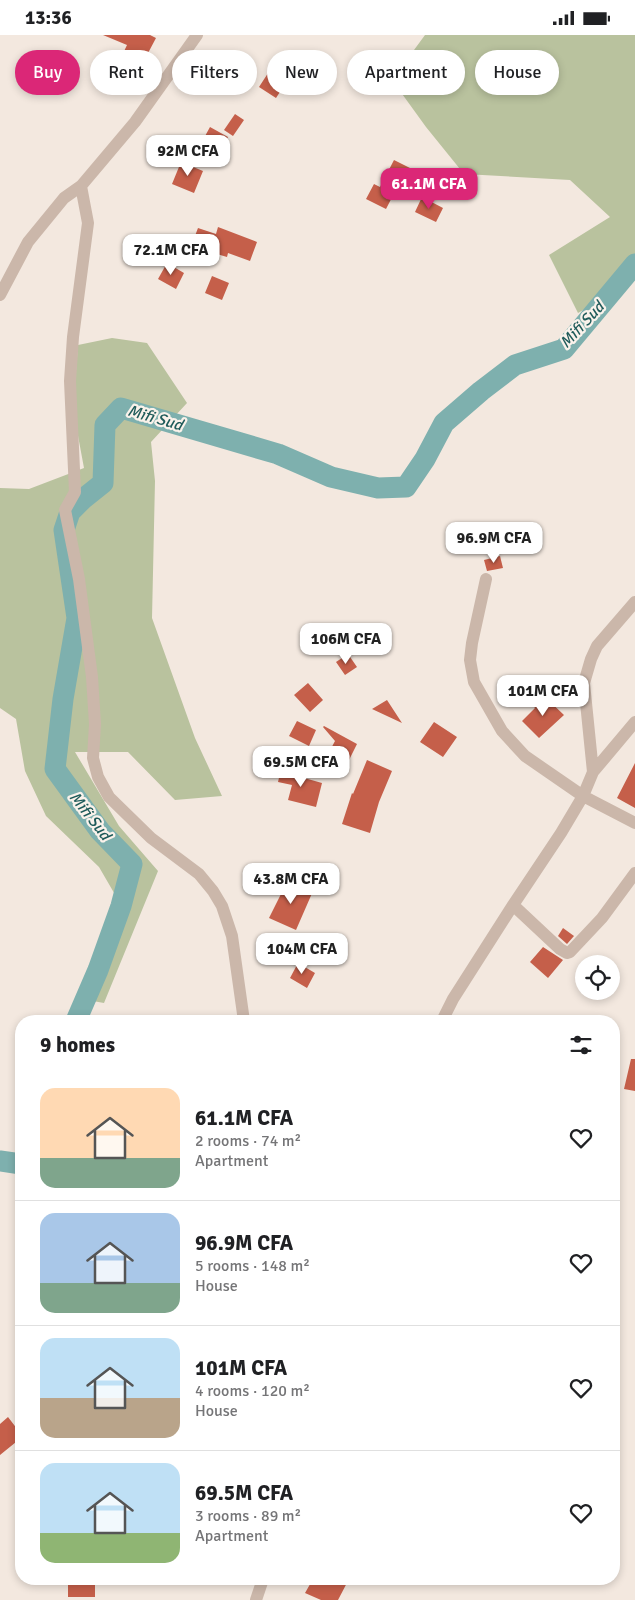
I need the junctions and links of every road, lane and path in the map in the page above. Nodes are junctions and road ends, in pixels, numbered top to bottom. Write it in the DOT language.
graph roads {
  1 [pos="196,35"];
  2 [pos="81,187"];
  3 [pos="0,295"];
  4 [pos="486,579"];
  5 [pos="635,602"];
  6 [pos="635,722"];
  7 [pos="593,772"];
  8 [pos="583,796"];
  9 [pos="635,823"];
  10 [pos="635,873"];
  11 [pos="513,905"];
  12 [pos="243,1015"];
  13 [pos="445,1015"];
  14 [pos="261,1585"];
  15 [pos="256,1600"];
  1 -- 2 [label="street"];
  2 -- 3 [label="street"];
  2 -- 12 [label="street"];
  4 -- 8 [label="street"];
  5 -- 7 [label="street"];
  6 -- 7 [label="street"];
  7 -- 8 [label="street"];
  8 -- 9 [label="street"];
  8 -- 11 [label="street"];
  10 -- 11 [label="street"];
  11 -- 13 [label="street"];
  14 -- 15 [label="street"];
}
